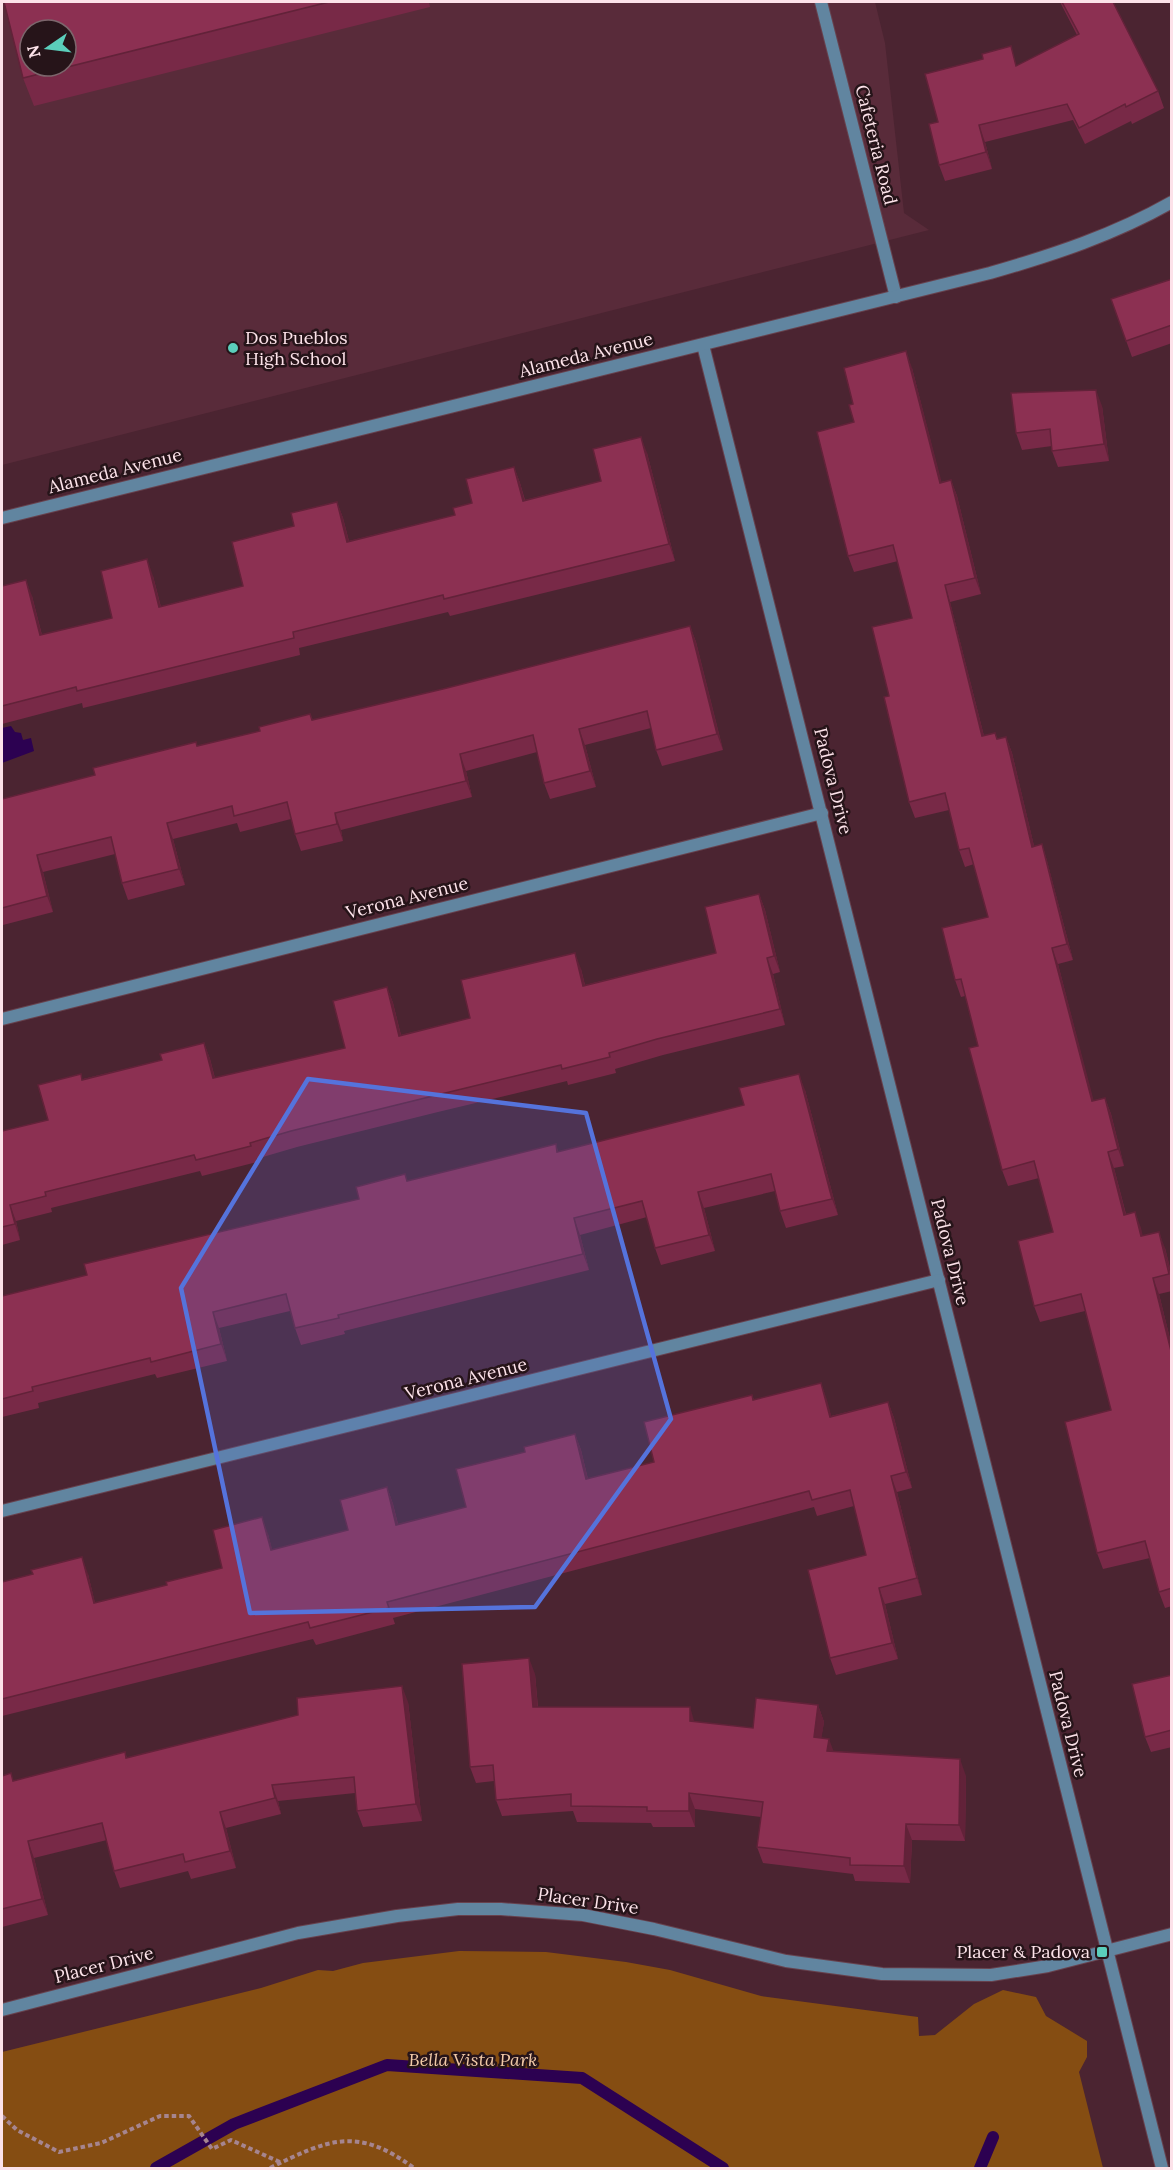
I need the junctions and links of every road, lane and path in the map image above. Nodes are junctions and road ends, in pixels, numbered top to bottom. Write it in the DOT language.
graph roads {
  1 [pos="821,2"];
  2 [pos="1172,202"];
  3 [pos="896,297"];
  4 [pos="703,345"];
  5 [pos="2,518"];
  6 [pos="822,813"];
  7 [pos="2,1019"];
  8 [pos="939,1280"];
  9 [pos="2,1511"];
  10 [pos="1172,1934"];
  11 [pos="1106,1953"];
  12 [pos="2,2010"];
  13 [pos="2,2116"];
  14 [pos="282,2163"];
  15 [pos="270,2169"];
  16 [pos="414,2169"];
  17 [pos="1162,2169"];
  1 -- 3 [label="street, Cafeteria Road"];
  2 -- 3 [label="street, Alameda Avenue"];
  3 -- 4 [label="street, Alameda Avenue"];
  4 -- 5 [label="street, Alameda Avenue"];
  4 -- 6 [label="street, Padova Drive"];
  6 -- 7 [label="street, Verona Avenue"];
  6 -- 8 [label="street, Padova Drive"];
  8 -- 9 [label="street, Verona Avenue"];
  8 -- 11 [label="street, Padova Drive"];
  10 -- 11 [label="street, Placer Drive"];
  11 -- 12 [label="street, Placer Drive"];
  11 -- 17 [label="street, Padova Drive"];
  13 -- 14 [label="path"];
  14 -- 15 [label="path"];
  14 -- 16 [label="path"];
}
